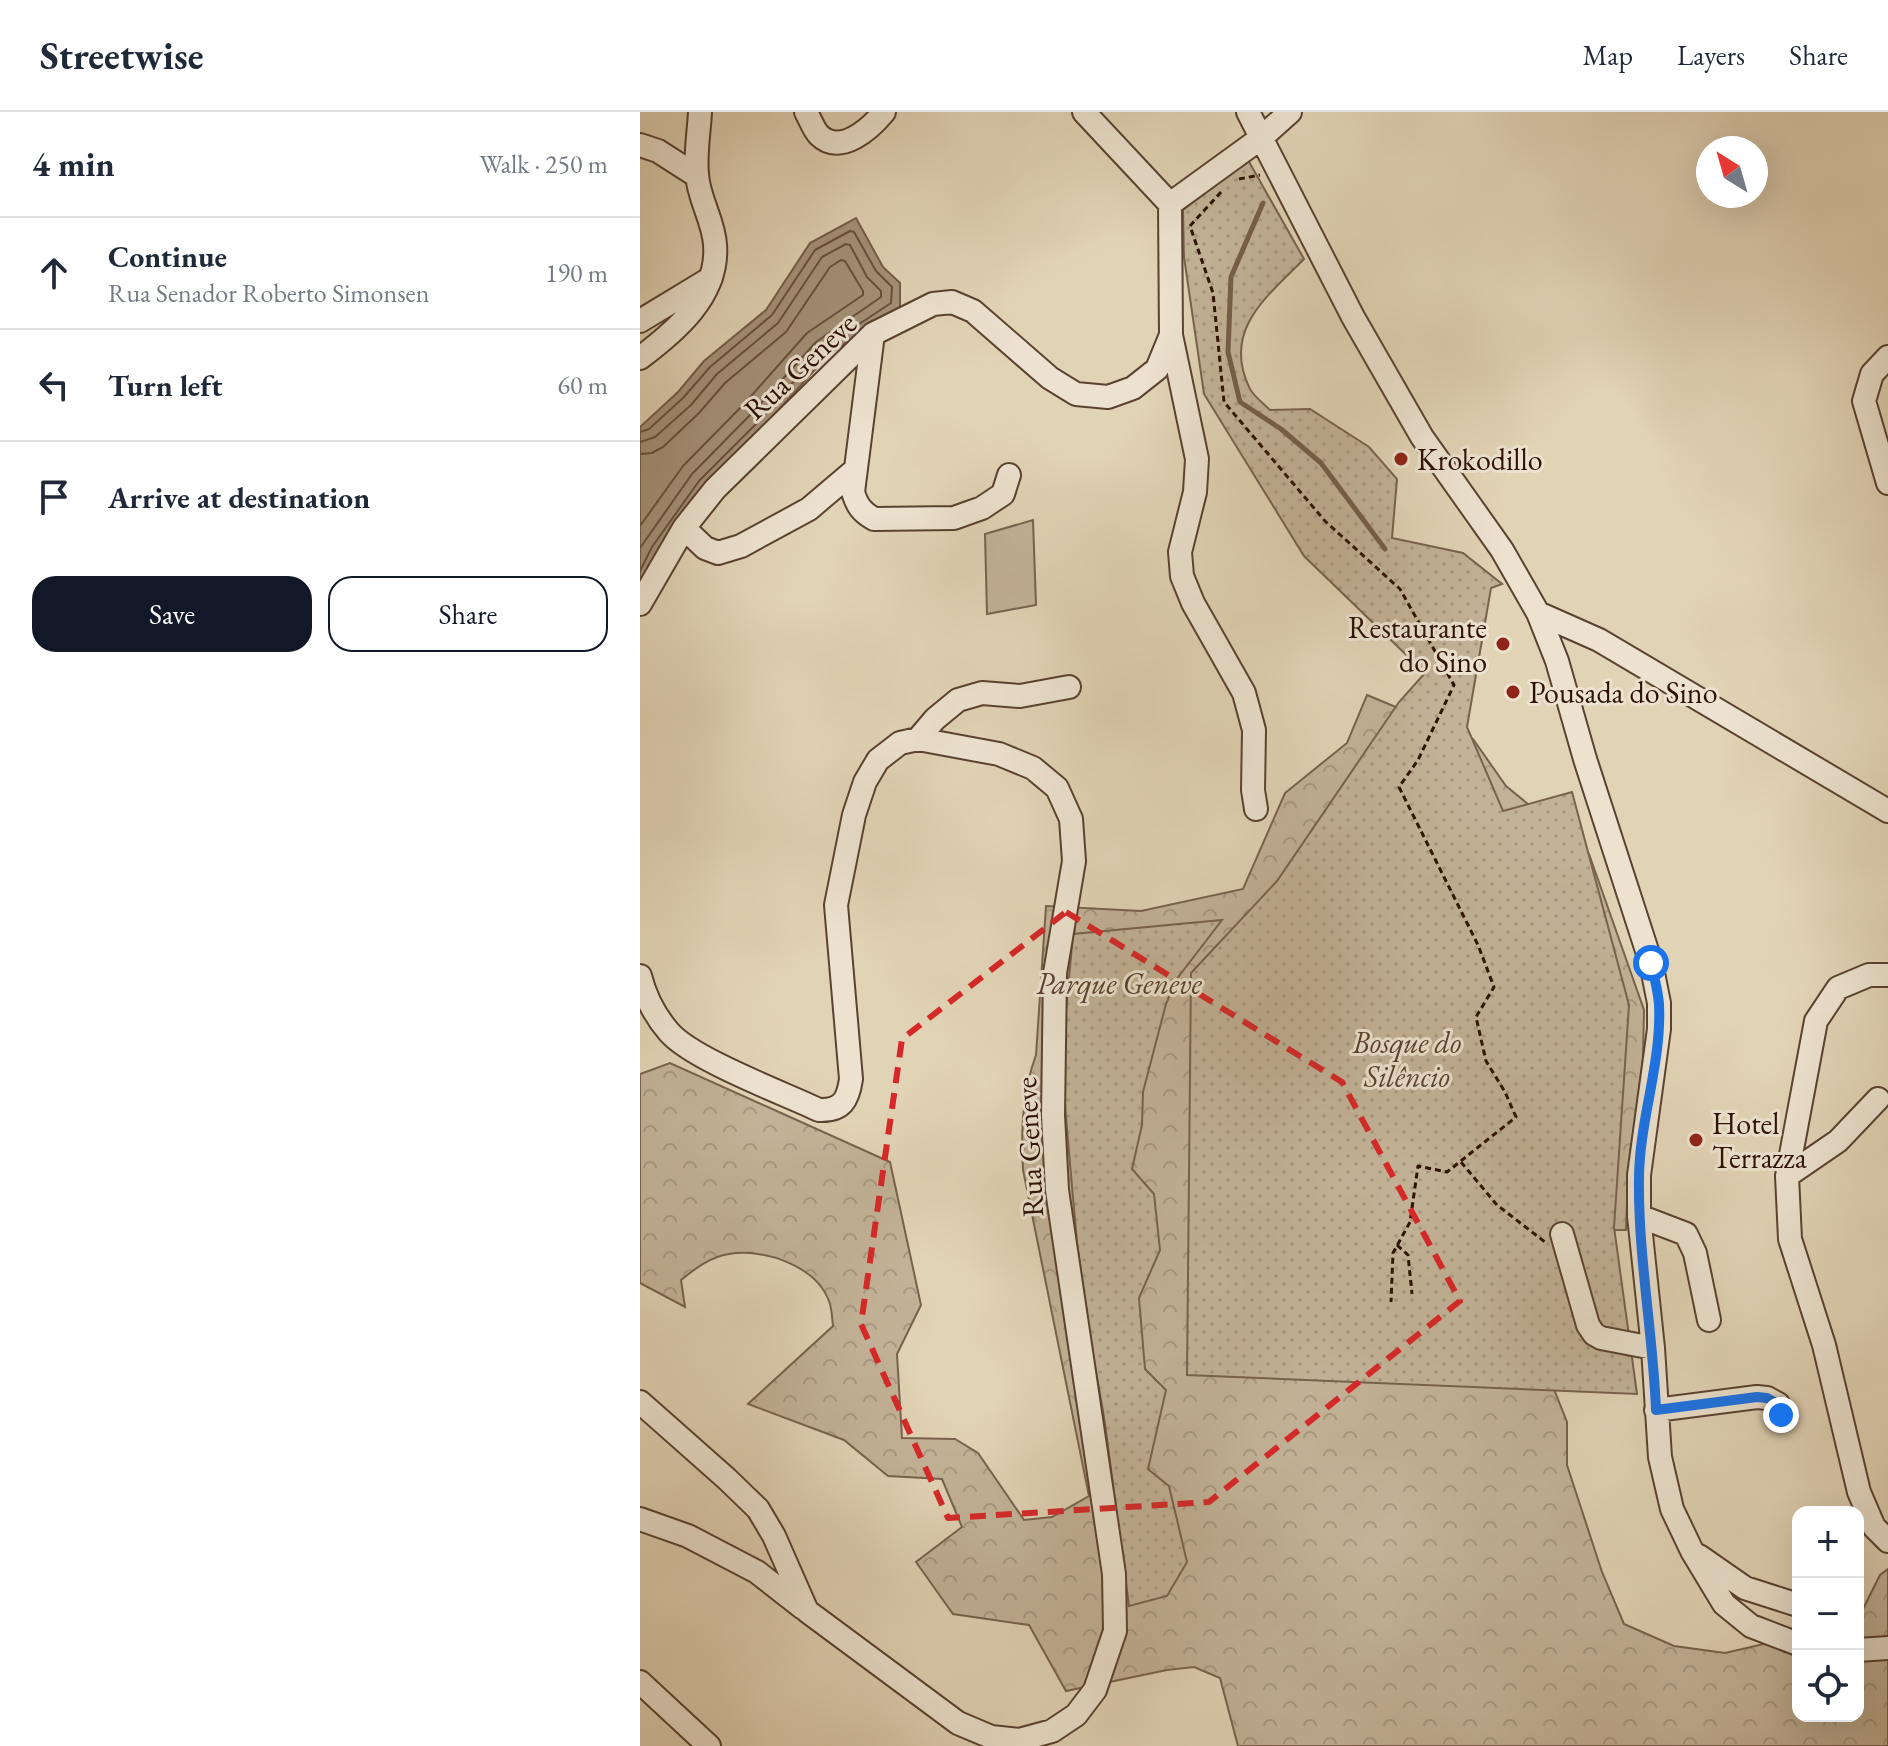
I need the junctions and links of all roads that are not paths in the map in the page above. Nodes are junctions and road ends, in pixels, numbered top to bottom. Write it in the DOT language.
graph roads {
  1 [pos="700,112"];
  2 [pos="806,112"];
  3 [pos="884,112"];
  4 [pos="1084,112"];
  5 [pos="1248,112"];
  6 [pos="1290,112"];
  7 [pos="1261,138"];
  8 [pos="640,145"];
  9 [pos="697,176"];
  10 [pos="1170,204"];
  11 [pos="713,277"];
  12 [pos="640,321"];
  13 [pos="873,334"];
  14 [pos="1171,335"];
  15 [pos="1888,357"];
  16 [pos="640,358"];
  17 [pos="855,470"];
  18 [pos="1009,475"];
  19 [pos="1888,483"];
  20 [pos="684,528"];
  21 [pos="640,604"];
  22 [pos="1538,613"];
  23 [pos="1069,687"];
  24 [pos="918,739"];
  25 [pos="1256,809"];
  26 [pos="1888,811"];
  27 [pos="1888,975"];
  28 [pos="640,976"];
  29 [pos="1878,1099"];
  30 [pos="1787,1176"];
  31 [pos="1639,1216"];
  32 [pos="1562,1234"];
  33 [pos="1709,1320"];
  34 [pos="1653,1348"];
  35 [pos="640,1402"];
  36 [pos="1656,1410"];
  37 [pos="1781,1415"];
  38 [pos="640,1519"];
  39 [pos="1888,1541"];
  40 [pos="1692,1551"];
  41 [pos="1792,1603"];
  42 [pos="807,1611"];
  43 [pos="1792,1642"];
  44 [pos="1888,1648"];
  45 [pos="1864,1650"];
  46 [pos="640,1682"];
  47 [pos="709,1746"];
  1 -- 9 [label="street"];
  2 -- 3 [label="street"];
  4 -- 10 [label="street"];
  5 -- 7 [label="street"];
  6 -- 7 [label="street"];
  7 -- 10 [label="street"];
  7 -- 22 [label="street"];
  8 -- 9 [label="street"];
  9 -- 11 [label="street"];
  10 -- 14 [label="street, Rua Geneve"];
  11 -- 12 [label="street"];
  11 -- 16 [label="street"];
  13 -- 14 [label="street, Rua Geneve"];
  13 -- 17 [label="street"];
  13 -- 20 [label="street, Rua Geneve"];
  14 -- 25 [label="street"];
  15 -- 19 [label="street"];
  17 -- 18 [label="street"];
  17 -- 20 [label="street"];
  20 -- 21 [label="street, Rua Geneve"];
  22 -- 26 [label="street"];
  22 -- 31 [label="street"];
  23 -- 24 [label="street"];
  24 -- 28 [label="street"];
  24 -- 42 [label="street, Rua Geneve"];
  27 -- 30 [label="street"];
  29 -- 30 [label="street"];
  30 -- 39 [label="street"];
  31 -- 33 [label="street"];
  31 -- 34 [label="street"];
  32 -- 34 [label="street"];
  34 -- 36 [label="street"];
  35 -- 42 [label="street, Rua Geneve"];
  36 -- 37 [label="street"];
  36 -- 40 [label="street"];
  38 -- 42 [label="street"];
  40 -- 41 [label="street"];
  40 -- 43 [label="street"];
  44 -- 45 [label="street"];
  46 -- 47 [label="street"];
}
